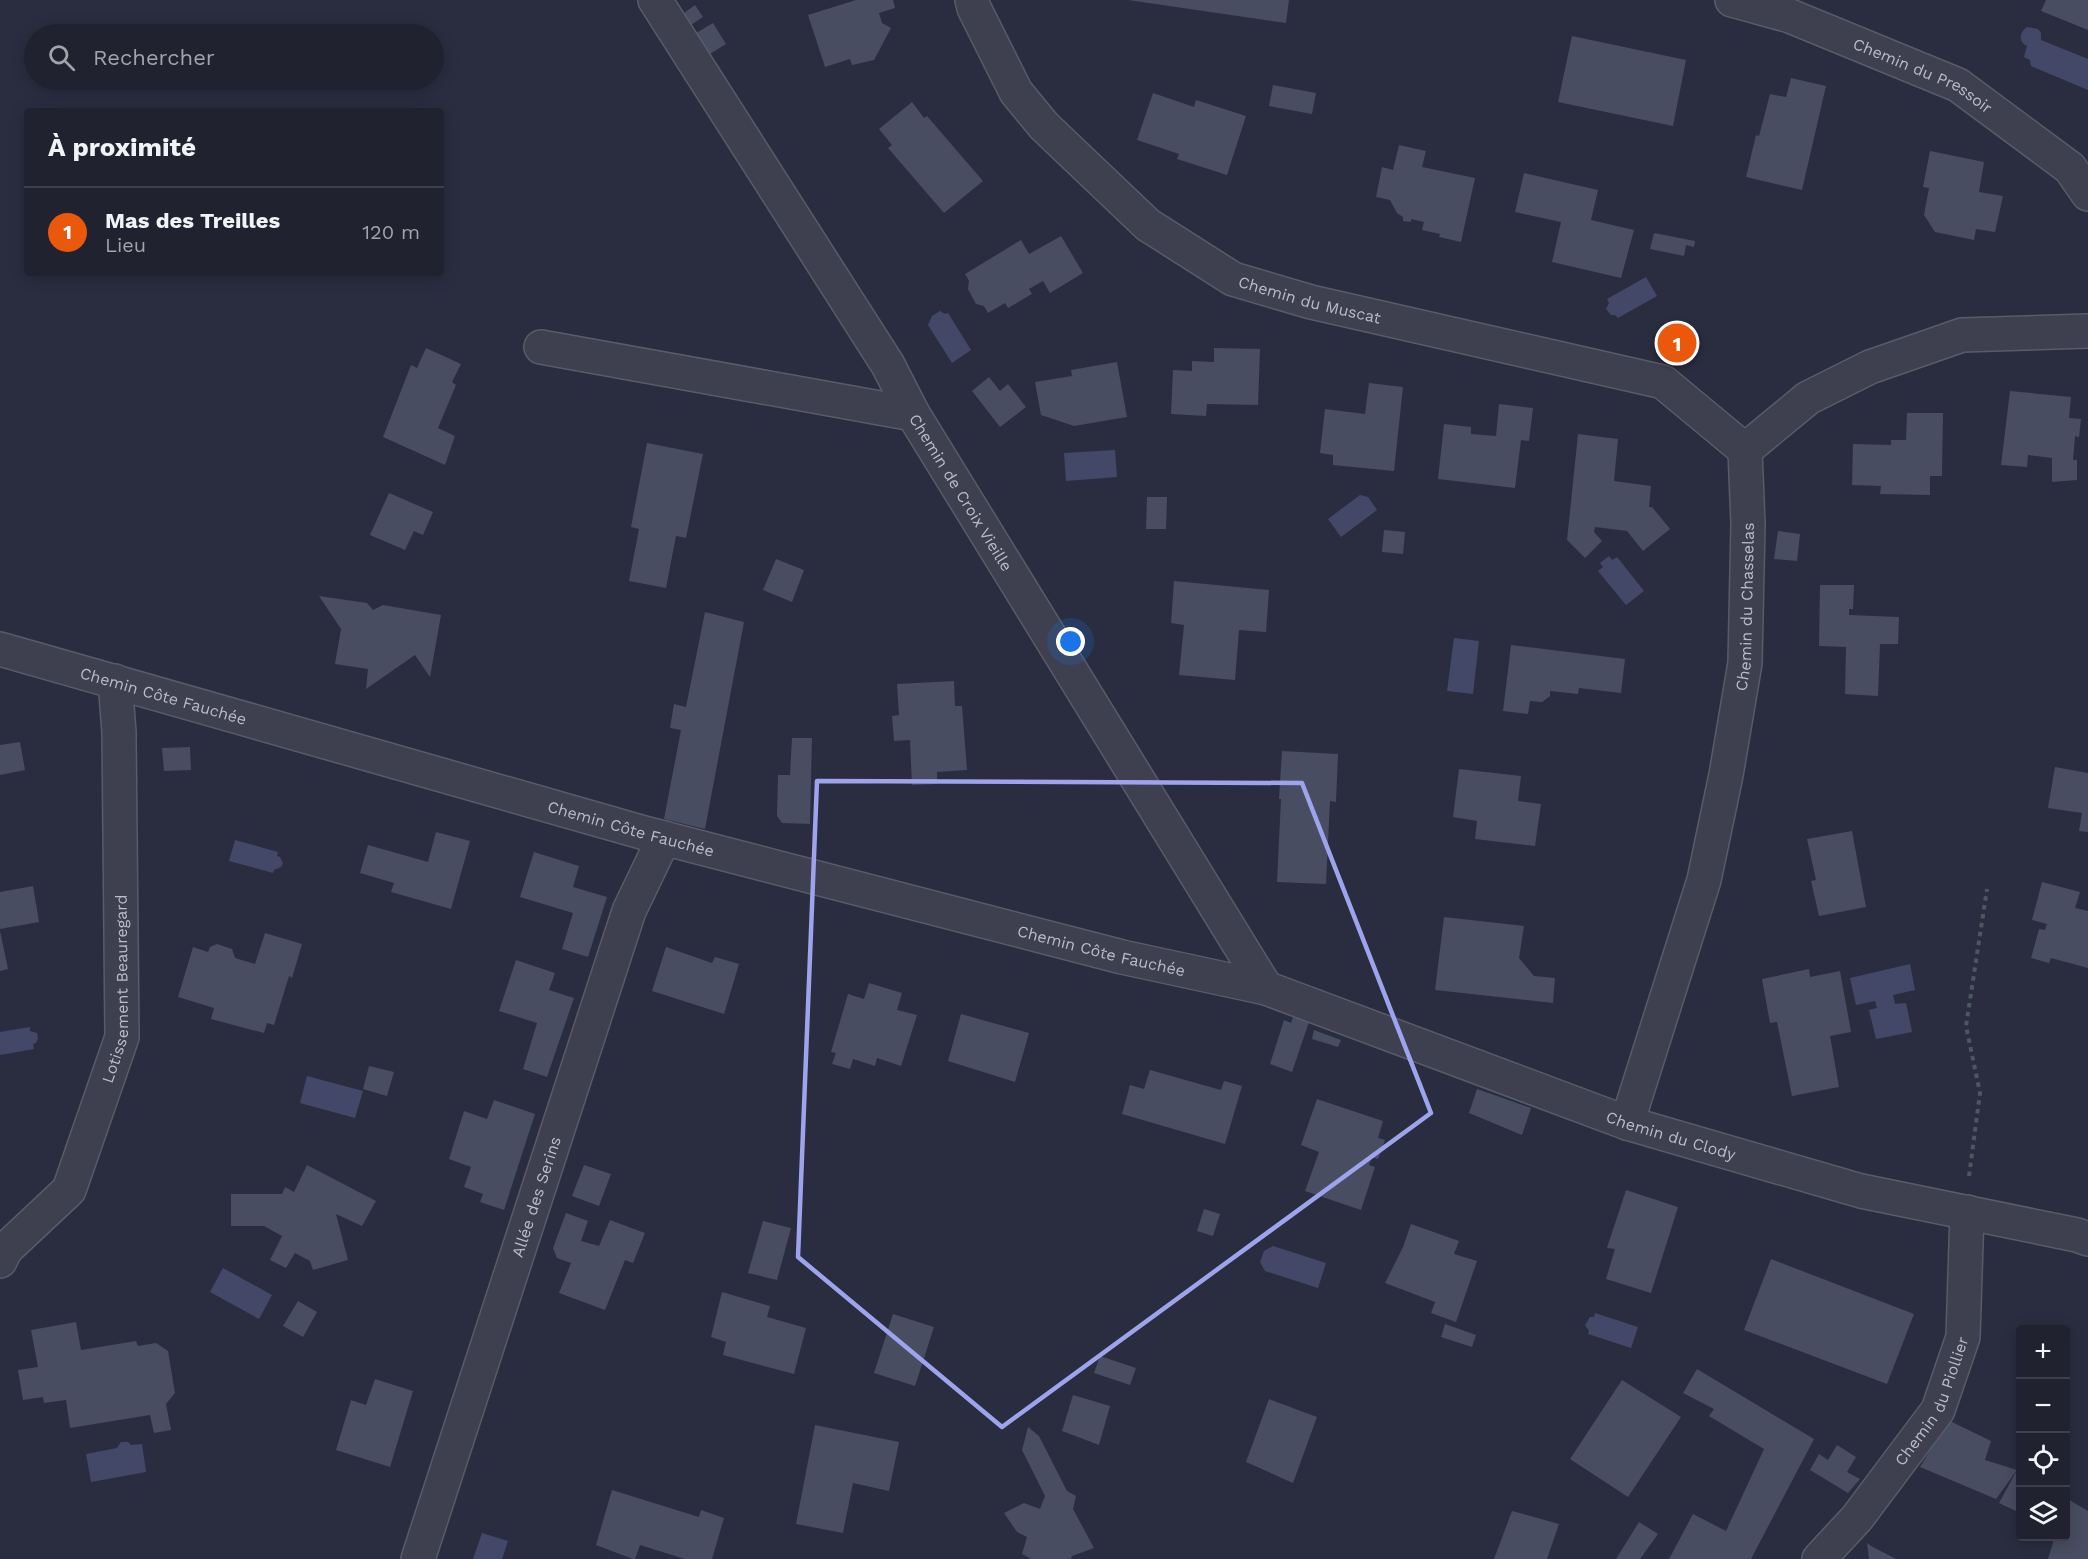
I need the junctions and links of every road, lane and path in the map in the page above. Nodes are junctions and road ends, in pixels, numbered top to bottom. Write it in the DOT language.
graph roads {
  1 [pos="655,0"];
  2 [pos="972,0"];
  3 [pos="1732,0"];
  4 [pos="2088,194"];
  5 [pos="2088,331"];
  6 [pos="541,347"];
  7 [pos="913,414"];
  8 [pos="1745,450"];
  9 [pos="0,649"];
  10 [pos="115,681"];
  11 [pos="664,838"];
  12 [pos="1987,889"];
  13 [pos="1266,988"];
  14 [pos="1627,1123"];
  15 [pos="1967,1212"];
  16 [pos="2088,1239"];
  17 [pos="0,1261"];
  18 [pos="418,1559"];
  19 [pos="1819,1559"];
  1 -- 7 [label="street, Chemin de Croix Vieille"];
  2 -- 8 [label="street, Chemin du Muscat"];
  3 -- 4 [label="street, Chemin du Pressoir"];
  5 -- 8 [label="street"];
  6 -- 7 [label="street"];
  7 -- 13 [label="street, Chemin de Croix Vieille"];
  8 -- 14 [label="street, Chemin du Chasselas"];
  9 -- 10 [label="street, Chemin Côte Fauchée"];
  10 -- 11 [label="street, Chemin Côte Fauchée"];
  10 -- 17 [label="street, Lotissement Beauregard"];
  11 -- 13 [label="street, Chemin Côte Fauchée"];
  11 -- 18 [label="street, Allée des Serins"];
  12 -- 15 [label="path"];
  13 -- 14 [label="street, Chemin du Clody"];
  14 -- 15 [label="street, Chemin du Clody"];
  15 -- 16 [label="street, Chemin du Clody"];
  15 -- 19 [label="street, Chemin du Piollier"];
}
